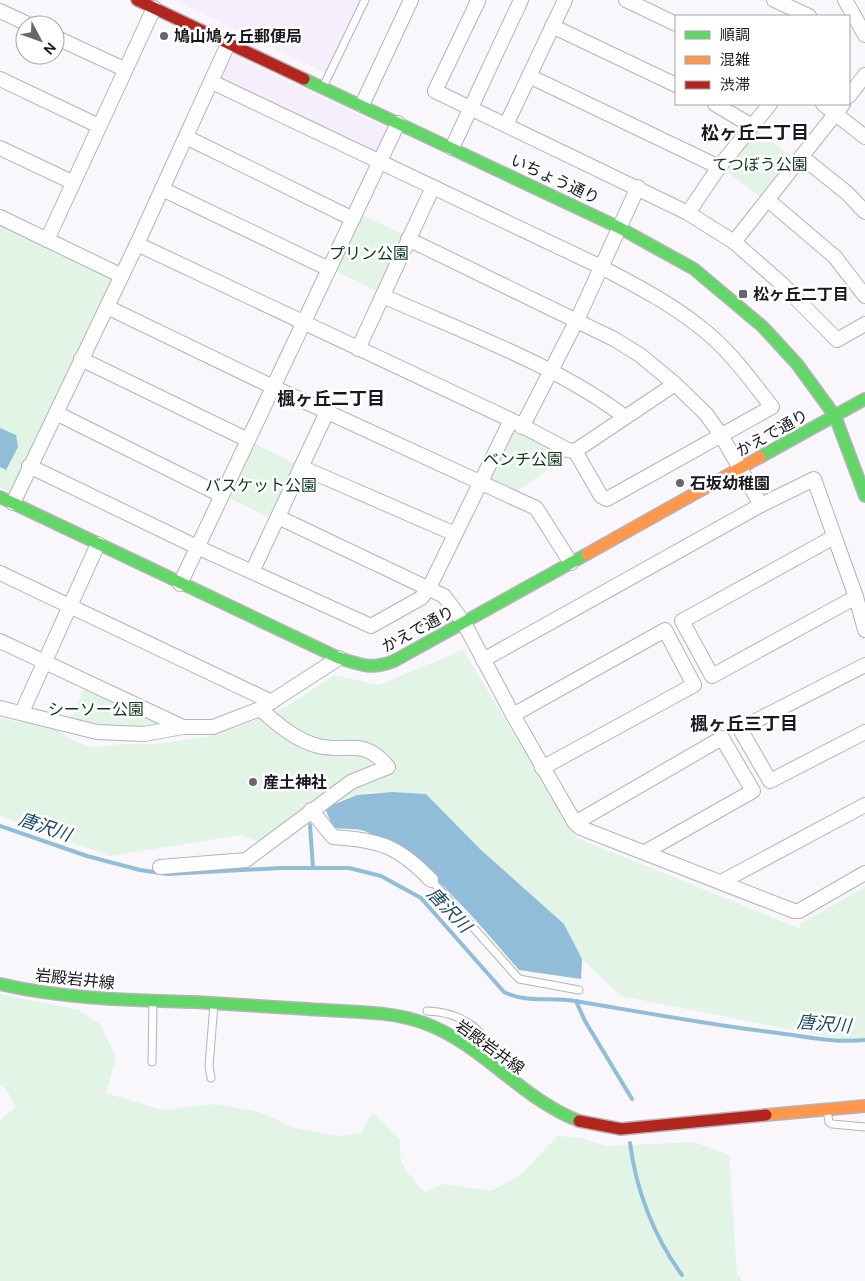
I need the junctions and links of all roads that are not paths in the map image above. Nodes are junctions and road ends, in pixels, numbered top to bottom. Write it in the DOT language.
graph roads {
  1 [pos="137,0"];
  2 [pos="365,0"];
  3 [pos="411,0"];
  4 [pos="477,0"];
  5 [pos="521,0"];
  6 [pos="564,0"];
  7 [pos="626,0"];
  8 [pos="774,0"];
  9 [pos="845,0"];
  10 [pos="154,8"];
  11 [pos="0,11"];
  12 [pos="807,15"];
  13 [pos="856,16"];
  14 [pos="15,18"];
  15 [pos="675,24"];
  16 [pos="552,26"];
  17 [pos="865,35"];
  18 [pos="65,42"];
  19 [pos="229,42"];
  20 [pos="124,69"];
  21 [pos="865,75"];
  22 [pos="529,76"];
  23 [pos="0,79"];
  24 [pos="212,82"];
  25 [pos="675,85"];
  26 [pos="323,88"];
  27 [pos="850,95"];
  28 [pos="362,105"];
  29 [pos="717,105"];
  30 [pos="769,105"];
  31 [pos="839,108"];
  32 [pos="471,109"];
  33 [pos="398,123"];
  34 [pos="506,125"];
  35 [pos="99,126"];
  36 [pos="752,126"];
  37 [pos="865,136"];
  38 [pos="186,137"];
  39 [pos="0,148"];
  40 [pos="452,148"];
  41 [pos="802,157"];
  42 [pos="380,162"];
  43 [pos="719,167"];
  44 [pos="72,182"];
  45 [pos="433,187"];
  46 [pos="638,187"];
  47 [pos="162,189"];
  48 [pos="768,200"];
  49 [pos="865,212"];
  50 [pos="688,213"];
  51 [pos="0,217"];
  52 [pos="353,219"];
  53 [pos="620,228"];
  54 [pos="408,239"];
  55 [pos="47,240"];
  56 [pos="734,242"];
  57 [pos="137,244"];
  58 [pos="602,267"];
  59 [pos="328,269"];
  60 [pos="120,275"];
  61 [pos="383,296"];
  62 [pos="865,296"];
  63 [pos="107,307"];
  64 [pos="577,320"];
  65 [pos="303,324"];
  66 [pos="865,324"];
  67 [pos="358,349"];
  68 [pos="81,359"];
  69 [pos="552,372"];
  70 [pos="675,384"];
  71 [pos="273,387"];
  72 [pos="865,399"];
  73 [pos="327,412"];
  74 [pos="56,413"];
  75 [pos="835,416"];
  76 [pos="624,417"];
  77 [pos="516,424"];
  78 [pos="722,435"];
  79 [pos="248,440"];
  80 [pos="575,451"];
  81 [pos="29,466"];
  82 [pos="301,468"];
  83 [pos="742,469"];
  84 [pos="479,482"];
  85 [pos="221,495"];
  86 [pos="865,496"];
  87 [pos="6,500"];
  88 [pos="761,505"];
  89 [pos="278,518"];
  90 [pos="454,534"];
  91 [pos="834,538"];
  92 [pos="98,544"];
  93 [pos="197,548"];
  94 [pos="571,563"];
  95 [pos="252,572"];
  96 [pos="0,573"];
  97 [pos="180,584"];
  98 [pos="429,588"];
  99 [pos="856,597"];
  100 [pos="70,606"];
  101 [pos="464,623"];
  102 [pos="865,630"];
  103 [pos="0,641"];
  104 [pos="339,658"];
  105 [pos="483,660"];
  106 [pos="44,662"];
  107 [pos="865,665"];
  108 [pos="266,706"];
  109 [pos="0,708"];
  110 [pos="22,712"];
  111 [pos="513,715"];
  112 [pos="183,727"];
  113 [pos="865,732"];
  114 [pos="542,768"];
  115 [pos="865,806"];
  116 [pos="311,810"];
  117 [pos="575,823"];
  118 [pos="645,852"];
  119 [pos="160,867"];
  120 [pos="865,873"];
  121 [pos="432,880"];
  122 [pos="723,881"];
  123 [pos="0,984"];
  124 [pos="579,990"];
  125 [pos="153,1002"];
  126 [pos="214,1003"];
  127 [pos="427,1011"];
  128 [pos="152,1062"];
  129 [pos="498,1071"];
  130 [pos="210,1078"];
  131 [pos="865,1106"];
  132 [pos="827,1110"];
  133 [pos="865,1126"];
  1 -- 10 [label="street, いちょう通り"];
  2 -- 26 [label="lane"];
  3 -- 28 [label="street"];
  4 -- 32 [label="street"];
  5 -- 32 [label="street"];
  6 -- 16 [label="street"];
  7 -- 15 [label="street"];
  8 -- 12 [label="street"];
  9 -- 13 [label="street"];
  10 -- 19 [label="street, いちょう通り"];
  10 -- 20 [label="street"];
  11 -- 14 [label="street"];
  13 -- 17 [label="street"];
  16 -- 22 [label="street"];
  16 -- 25 [label="street"];
  18 -- 20 [label="street"];
  19 -- 24 [label="street"];
  19 -- 26 [label="street, いちょう通り"];
  20 -- 35 [label="street"];
  21 -- 27 [label="street"];
  22 -- 34 [label="street"];
  22 -- 43 [label="street"];
  23 -- 35 [label="street"];
  24 -- 38 [label="street"];
  24 -- 42 [label="street"];
  26 -- 28 [label="street, いちょう通り"];
  28 -- 33 [label="street, いちょう通り"];
  29 -- 36 [label="street"];
  30 -- 36 [label="street"];
  31 -- 37 [label="street"];
  31 -- 41 [label="street"];
  32 -- 34 [label="street"];
  32 -- 40 [label="street"];
  33 -- 40 [label="street, いちょう通り"];
  33 -- 42 [label="street"];
  34 -- 46 [label="street"];
  35 -- 44 [label="street"];
  36 -- 43 [label="street"];
  38 -- 47 [label="street"];
  38 -- 52 [label="street"];
  39 -- 44 [label="street"];
  40 -- 53 [label="street, いちょう通り"];
  41 -- 48 [label="street"];
  41 -- 49 [label="street"];
  42 -- 45 [label="street"];
  42 -- 52 [label="street"];
  43 -- 50 [label="street"];
  44 -- 55 [label="street"];
  45 -- 54 [label="street"];
  45 -- 58 [label="street"];
  46 -- 50 [label="street"];
  46 -- 53 [label="street"];
  47 -- 57 [label="street"];
  47 -- 59 [label="street"];
  48 -- 56 [label="street"];
  48 -- 62 [label="street"];
  50 -- 56 [label="street"];
  51 -- 55 [label="street"];
  52 -- 59 [label="street"];
  53 -- 58 [label="street"];
  53 -- 75 [label="street, いちょう通り"];
  54 -- 61 [label="street"];
  54 -- 64 [label="street"];
  55 -- 60 [label="street"];
  56 -- 66 [label="street"];
  57 -- 60 [label="street"];
  57 -- 65 [label="street"];
  58 -- 64 [label="street"];
  58 -- 78 [label="street"];
  59 -- 65 [label="street"];
  60 -- 63 [label="street"];
  61 -- 67 [label="street"];
  61 -- 69 [label="street"];
  63 -- 68 [label="street"];
  63 -- 71 [label="street"];
  64 -- 69 [label="street"];
  64 -- 70 [label="street"];
  65 -- 67 [label="street"];
  65 -- 71 [label="street"];
  67 -- 77 [label="street"];
  68 -- 74 [label="street"];
  68 -- 79 [label="street"];
  69 -- 76 [label="street"];
  69 -- 77 [label="street"];
  70 -- 76 [label="street"];
  70 -- 78 [label="street"];
  71 -- 73 [label="street"];
  71 -- 79 [label="street"];
  72 -- 75 [label="street, かえで通り"];
  73 -- 82 [label="street"];
  73 -- 84 [label="street"];
  74 -- 81 [label="street"];
  74 -- 85 [label="street"];
  75 -- 83 [label="street, かえで通り"];
  75 -- 86 [label="street, いちょう通り"];
  76 -- 80 [label="street"];
  77 -- 80 [label="street"];
  77 -- 84 [label="street"];
  78 -- 80 [label="street"];
  78 -- 83 [label="street"];
  79 -- 85 [label="street"];
  81 -- 87 [label="street"];
  81 -- 93 [label="street"];
  82 -- 89 [label="street"];
  82 -- 90 [label="street"];
  83 -- 88 [label="street"];
  83 -- 94 [label="street, かえで通り"];
  84 -- 90 [label="street"];
  84 -- 94 [label="street"];
  85 -- 93 [label="street"];
  87 -- 92 [label="street, かえで通り"];
  88 -- 91 [label="street"];
  88 -- 105 [label="street"];
  89 -- 95 [label="street"];
  89 -- 98 [label="street"];
  90 -- 98 [label="street"];
  91 -- 99 [label="street"];
  91 -- 99 [label="street"];
  92 -- 97 [label="street, かえで通り"];
  92 -- 100 [label="street"];
  93 -- 95 [label="street"];
  93 -- 97 [label="street"];
  94 -- 101 [label="street, かえで通り"];
  95 -- 98 [label="street"];
  96 -- 100 [label="street"];
  97 -- 104 [label="street, かえで通り"];
  98 -- 101 [label="street"];
  99 -- 102 [label="street"];
  100 -- 106 [label="street"];
  100 -- 108 [label="street"];
  101 -- 104 [label="street, かえで通り"];
  101 -- 105 [label="street"];
  103 -- 106 [label="street"];
  104 -- 108 [label="street"];
  105 -- 111 [label="street"];
  106 -- 110 [label="street"];
  106 -- 112 [label="street"];
  107 -- 113 [label="street"];
  108 -- 112 [label="street"];
  108 -- 116 [label="street"];
  109 -- 110 [label="street"];
  110 -- 112 [label="street"];
  111 -- 114 [label="street"];
  111 -- 114 [label="street"];
  114 -- 117 [label="street"];
  115 -- 122 [label="street"];
  116 -- 119 [label="street"];
  116 -- 121 [label="street"];
  117 -- 118 [label="street"];
  117 -- 118 [label="street"];
  118 -- 122 [label="street"];
  120 -- 122 [label="street"];
  121 -- 124 [label="lane"];
  123 -- 125 [label="street, 岩殿岩井線"];
  125 -- 126 [label="street, 岩殿岩井線"];
  125 -- 128 [label="lane"];
  126 -- 129 [label="street, 岩殿岩井線"];
  126 -- 130 [label="lane"];
  127 -- 129 [label="lane"];
  129 -- 132 [label="street, 岩殿岩井線"];
  131 -- 132 [label="street, 岩殿岩井線"];
  132 -- 133 [label="lane"];
}
